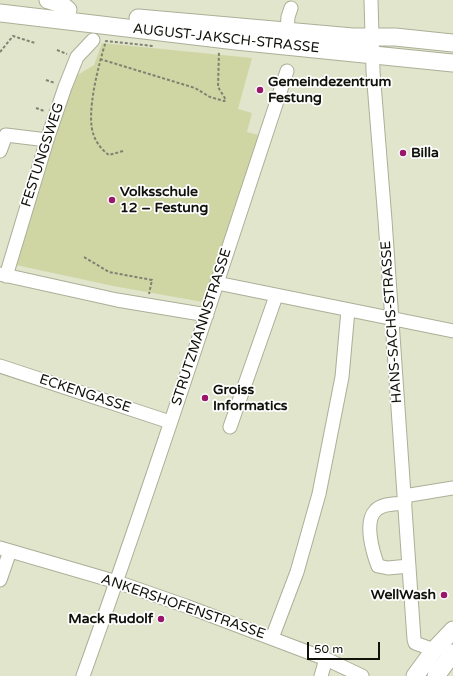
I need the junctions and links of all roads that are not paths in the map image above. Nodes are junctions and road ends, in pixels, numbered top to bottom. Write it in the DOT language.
graph roads {
  1 [pos="48,0"];
  2 [pos="371,0"];
  3 [pos="0,2"];
  4 [pos="291,8"];
  5 [pos="68,10"];
  6 [pos="0,13"];
  7 [pos="287,32"];
  8 [pos="373,37"];
  9 [pos="94,40"];
  10 [pos="453,43"];
  11 [pos="373,54"];
  12 [pos="453,63"];
  13 [pos="287,71"];
  14 [pos="47,140"];
  15 [pos="0,151"];
  16 [pos="3,275"];
  17 [pos="217,283"];
  18 [pos="276,296"];
  19 [pos="348,310"];
  20 [pos="206,315"];
  21 [pos="391,319"];
  22 [pos="453,331"];
  23 [pos="0,366"];
  24 [pos="170,422"];
  25 [pos="230,427"];
  26 [pos="453,488"];
  27 [pos="405,500"];
  28 [pos="5,550"];
  29 [pos="409,566"];
  30 [pos="0,580"];
  31 [pos="117,582"];
  32 [pos="453,630"];
  33 [pos="272,638"];
  34 [pos="415,643"];
  35 [pos="434,650"];
  36 [pos="452,654"];
  37 [pos="326,659"];
  38 [pos="418,674"];
  39 [pos="83,676"];
  40 [pos="321,676"];
  41 [pos="362,676"];
  42 [pos="436,676"];
  43 [pos="444,676"];
  1 -- 5 [label="main road"];
  2 -- 8 [label="street, HANS-SACHS-STRASSE"];
  3 -- 5 [label="main road, AUGUST-JAKSCH-STRASSE"];
  4 -- 7 [label="street"];
  5 -- 7 [label="main road, AUGUST-JAKSCH-STRASSE"];
  6 -- 11 [label="main road, AUGUST-JAKSCH-STRASSE"];
  7 -- 8 [label="main road, AUGUST-JAKSCH-STRASSE"];
  8 -- 10 [label="main road, AUGUST-JAKSCH-STRASSE"];
  8 -- 11 [label="street, HANS-SACHS-STRASSE"];
  9 -- 14 [label="street, FESTUNGSWEG"];
  11 -- 12 [label="main road, AUGUST-JAKSCH-STRASSE"];
  11 -- 21 [label="street, HANS-SACHS-STRASSE"];
  13 -- 17 [label="street, STRUTZMANNSTRASSE"];
  14 -- 15 [label="street"];
  14 -- 16 [label="street, FESTUNGSWEG"];
  16 -- 20 [label="street"];
  17 -- 18 [label="street"];
  17 -- 20 [label="street, STRUTZMANNSTRASSE"];
  18 -- 19 [label="street"];
  18 -- 25 [label="street"];
  19 -- 21 [label="street"];
  19 -- 33 [label="street"];
  20 -- 24 [label="street, STRUTZMANNSTRASSE"];
  21 -- 22 [label="street"];
  21 -- 27 [label="street, HANS-SACHS-STRASSE"];
  23 -- 24 [label="street, ECKENGASSE"];
  24 -- 31 [label="street, STRUTZMANNSTRASSE"];
  26 -- 27 [label="street"];
  27 -- 29 [label="street, HANS-SACHS-STRASSE"];
  27 -- 29 [label="street"];
  28 -- 30 [label="street"];
  28 -- 31 [label="street, ANKERSHOFENSTRASSE"];
  29 -- 34 [label="street, HANS-SACHS-STRASSE"];
  31 -- 33 [label="street, ANKERSHOFENSTRASSE"];
  31 -- 39 [label="street, STRUTZMANNSTRASSE"];
  32 -- 35 [label="main road"];
  33 -- 37 [label="street, ANKERSHOFENSTRASSE"];
  34 -- 35 [label="street"];
  34 -- 38 [label="street, HANS-SACHS-STRASSE"];
  35 -- 38 [label="main road"];
  36 -- 42 [label="main road"];
  36 -- 43 [label="main road"];
  37 -- 40 [label="street"];
  37 -- 41 [label="street, ANKERSHOFENSTRASSE"];
}
